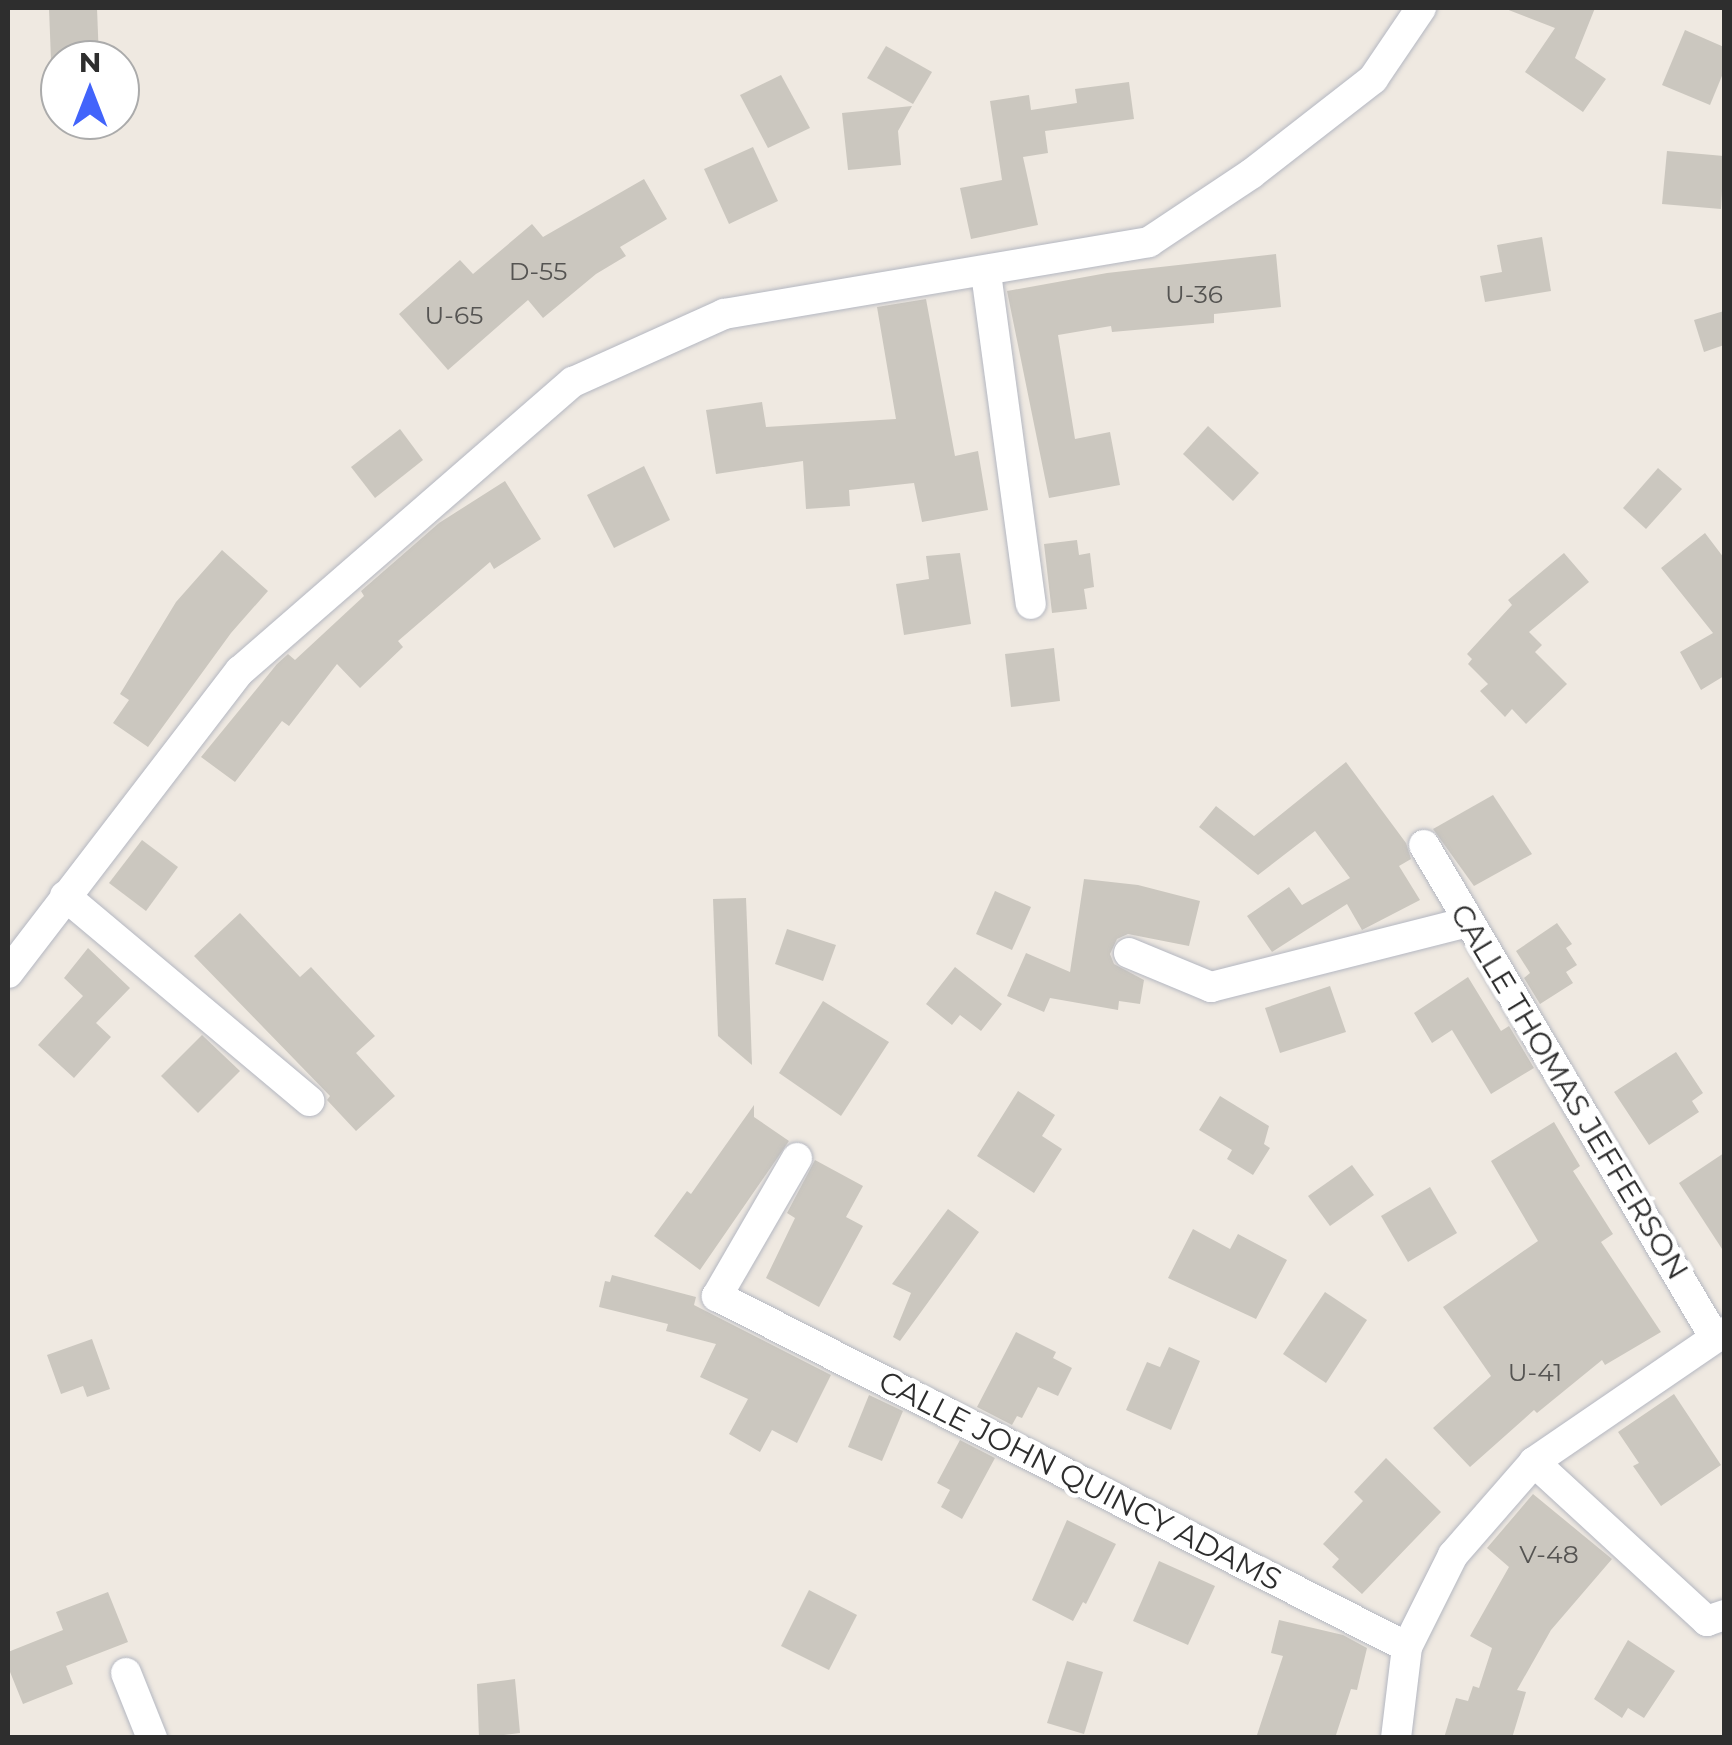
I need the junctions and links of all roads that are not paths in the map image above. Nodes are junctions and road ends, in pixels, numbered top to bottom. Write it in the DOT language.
graph roads {
  1 [pos="1420,8"];
  2 [pos="986,273"];
  3 [pos="1032,604"];
  4 [pos="1424,845"];
  5 [pos="65,896"];
  6 [pos="1468,922"];
  7 [pos="1129,952"];
  8 [pos="8,973"];
  9 [pos="309,1101"];
  10 [pos="797,1158"];
  11 [pos="1720,1335"];
  12 [pos="1534,1462"];
  13 [pos="1724,1615"];
  14 [pos="1407,1648"];
  15 [pos="126,1673"];
  16 [pos="152,1738"];
  17 [pos="1396,1738"];
  1 -- 2 [label="street"];
  2 -- 3 [label="street"];
  2 -- 5 [label="street"];
  4 -- 6 [label="street, CALLE THOMAS JEFFERSON"];
  5 -- 8 [label="street"];
  5 -- 9 [label="street"];
  6 -- 7 [label="street"];
  6 -- 11 [label="street, CALLE THOMAS JEFFERSON"];
  10 -- 14 [label="street, CALLE JOHN QUINCY ADAMS"];
  11 -- 12 [label="street"];
  12 -- 13 [label="street"];
  12 -- 14 [label="street"];
  14 -- 17 [label="street"];
  15 -- 16 [label="street"];
}
